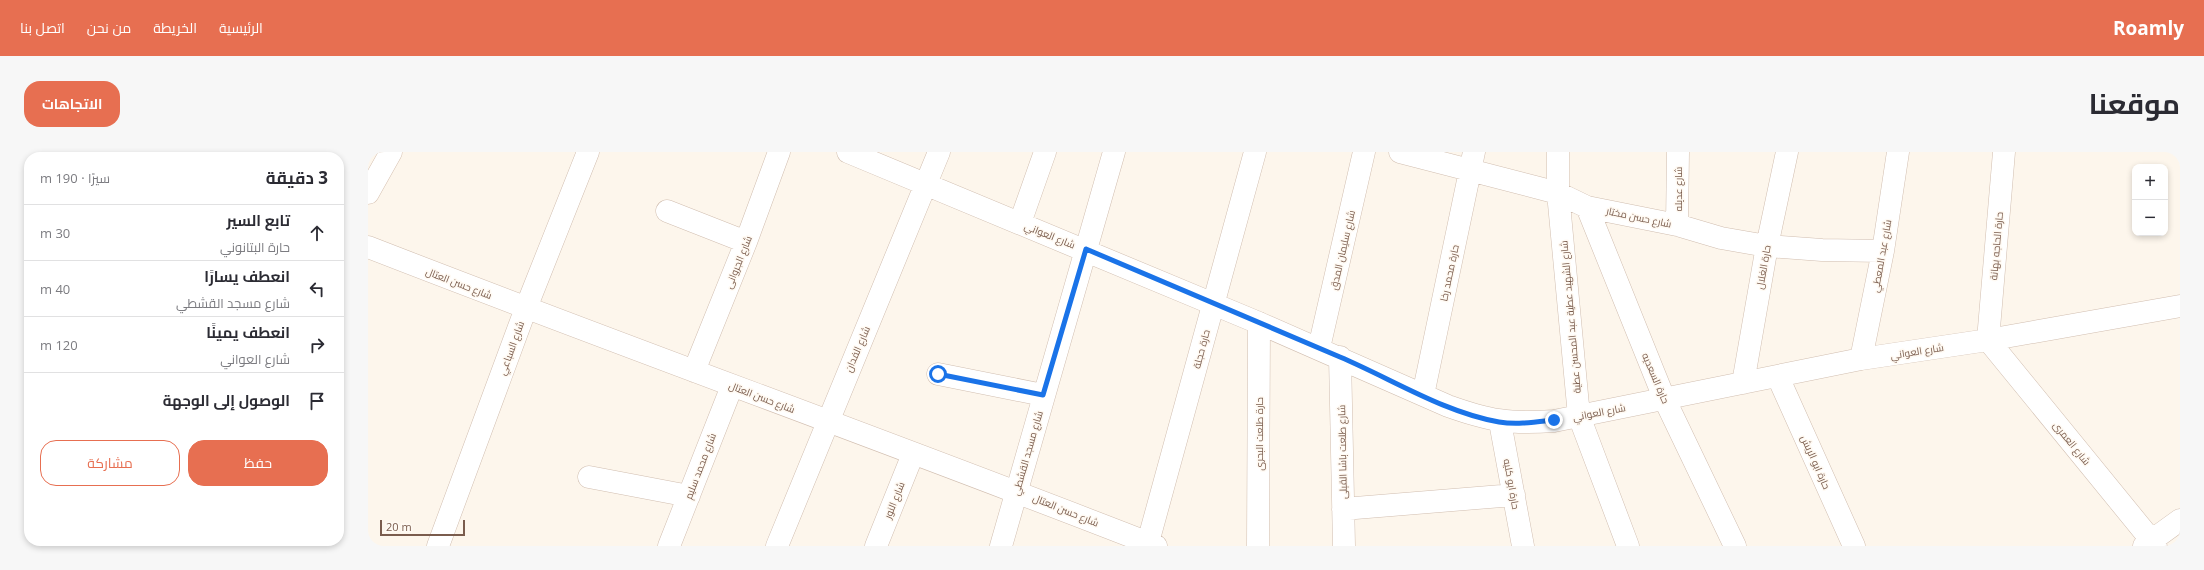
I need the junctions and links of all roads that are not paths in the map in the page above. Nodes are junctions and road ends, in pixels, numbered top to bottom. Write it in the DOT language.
graph roads {
  1 [pos="391,152"];
  2 [pos="588,152"];
  3 [pos="779,152"];
  4 [pos="848,152"];
  5 [pos="939,152"];
  6 [pos="1045,152"];
  7 [pos="1114,152"];
  8 [pos="1255,152"];
  9 [pos="1364,152"];
  10 [pos="1400,152"];
  11 [pos="1558,152"];
  12 [pos="1678,152"];
  13 [pos="1787,152"];
  14 [pos="1898,152"];
  15 [pos="2004,152"];
  16 [pos="1472,161"];
  17 [pos="926,185"];
  18 [pos="368,193"];
  19 [pos="1558,193"];
  20 [pos="1587,207"];
  21 [pos="667,210"];
  22 [pos="1020,223"];
  23 [pos="1677,225"];
  24 [pos="746,242"];
  25 [pos="1767,246"];
  26 [pos="368,247"];
  27 [pos="1086,249"];
  28 [pos="1884,251"];
  29 [pos="1214,304"];
  30 [pos="2180,306"];
  31 [pos="526,308"];
  32 [pos="1259,323"];
  33 [pos="1988,340"];
  34 [pos="1319,348"];
  35 [pos="1340,357"];
  36 [pos="1861,359"];
  37 [pos="694,371"];
  38 [pos="938,374"];
  39 [pos="1778,377"];
  40 [pos="1743,383"];
  41 [pos="732,386"];
  42 [pos="1043,395"];
  43 [pos="1423,395"];
  44 [pos="1664,398"];
  45 [pos="1579,416"];
  46 [pos="827,422"];
  47 [pos="1500,422"];
  48 [pos="913,454"];
  49 [pos="588,477"];
  50 [pos="1016,490"];
  51 [pos="1514,495"];
  52 [pos="689,496"];
  53 [pos="1343,509"];
  54 [pos="2180,520"];
  55 [pos="2151,544"];
  56 [pos="1150,545"];
  57 [pos="438,546"];
  58 [pos="669,546"];
  59 [pos="777,546"];
  60 [pos="876,546"];
  61 [pos="1001,546"];
  62 [pos="1258,546"];
  63 [pos="1344,546"];
  64 [pos="1523,546"];
  65 [pos="1628,546"];
  66 [pos="1735,546"];
  67 [pos="1854,546"];
  1 -- 18 [label="street"];
  2 -- 31 [label="street, شارع السباعي"];
  3 -- 24 [label="street, شارع الجروانى"];
  4 -- 17 [label="street, شارع العواني"];
  5 -- 17 [label="street, شارع الفدان"];
  6 -- 22 [label="street"];
  7 -- 27 [label="street, شارع مسجد القشطي"];
  8 -- 29 [label="street, حارة حجلة"];
  9 -- 34 [label="street, شارع سليمان المدق"];
  10 -- 16 [label="street, شارع حسن مختار"];
  11 -- 19 [label="street, شارع الشهيد عطية عبد المحسن عطية"];
  12 -- 23 [label="street, شارع عديله"];
  13 -- 25 [label="street, حارة الغلال"];
  14 -- 28 [label="street, شارع عبد المعطي"];
  15 -- 33 [label="street, حارة الحاجه بهانة"];
  16 -- 19 [label="street, شارع حسن مختار"];
  16 -- 43 [label="street, حارة محمد رخا"];
  17 -- 22 [label="street, شارع العواني"];
  17 -- 46 [label="street, شارع الفدان"];
  19 -- 20 [label="street, شارع حسن مختار"];
  19 -- 45 [label="street, شارع الشهيد عطية عبد المحسن عطية"];
  20 -- 23 [label="street, شارع حسن مختار"];
  20 -- 44 [label="street, حارة السعديه"];
  21 -- 24 [label="street"];
  22 -- 27 [label="street, شارع العواني"];
  23 -- 25 [label="street, شارع حسن مختار"];
  24 -- 37 [label="street, شارع الجروانى"];
  25 -- 28 [label="street, شارع حسن مختار"];
  25 -- 40 [label="street, حارة الغلال"];
  26 -- 31 [label="street, شارع حسن العتال"];
  27 -- 29 [label="street, شارع العواني"];
  27 -- 42 [label="street, شارع مسجد القشطي"];
  28 -- 36 [label="street, شارع عبد المعطي"];
  29 -- 32 [label="street, شارع العواني"];
  29 -- 56 [label="street, حارة حجلة"];
  30 -- 33 [label="street, شارع العواني"];
  31 -- 37 [label="street, شارع حسن العتال"];
  31 -- 57 [label="street, شارع السباعي"];
  32 -- 34 [label="street, شارع العواني"];
  32 -- 62 [label="street, حارة طلعت البحرى"];
  33 -- 36 [label="street, شارع العواني"];
  33 -- 55 [label="street, شارع العمرى"];
  34 -- 35 [label="street, شارع العواني"];
  35 -- 43 [label="street, شارع العواني"];
  35 -- 53 [label="street, شارع طلعت باشا القبلى"];
  36 -- 39 [label="street, شارع العواني"];
  37 -- 41 [label="street, شارع حسن العتال"];
  38 -- 42 [label="street"];
  39 -- 40 [label="street, شارع العواني"];
  39 -- 67 [label="street, حارة ابو الريش"];
  40 -- 44 [label="street, شارع العواني"];
  41 -- 46 [label="street, شارع حسن العتال"];
  41 -- 52 [label="street, شارع محمد سليم"];
  42 -- 50 [label="street, شارع مسجد القشطي"];
  43 -- 47 [label="street, شارع العواني"];
  44 -- 45 [label="street, شارع العواني"];
  44 -- 66 [label="street, حارة السعديه"];
  45 -- 47 [label="street, شارع العواني"];
  45 -- 65 [label="street, شارع الشهيد عطية عبد المحسن عطية"];
  46 -- 48 [label="street, شارع حسن العتال"];
  46 -- 59 [label="street, شارع الفدان"];
  47 -- 51 [label="street, حارة ابو كليه"];
  48 -- 50 [label="street, شارع حسن العتال"];
  48 -- 60 [label="street, شارع النور"];
  49 -- 52 [label="street"];
  50 -- 56 [label="street, شارع حسن العتال"];
  50 -- 61 [label="street, شارع مسجد القشطي"];
  51 -- 53 [label="street"];
  51 -- 64 [label="street, حارة ابو كليه"];
  52 -- 58 [label="street, شارع محمد سليم"];
  53 -- 63 [label="street, شارع طلعت باشا القبلى"];
  54 -- 55 [label="street"];
}
